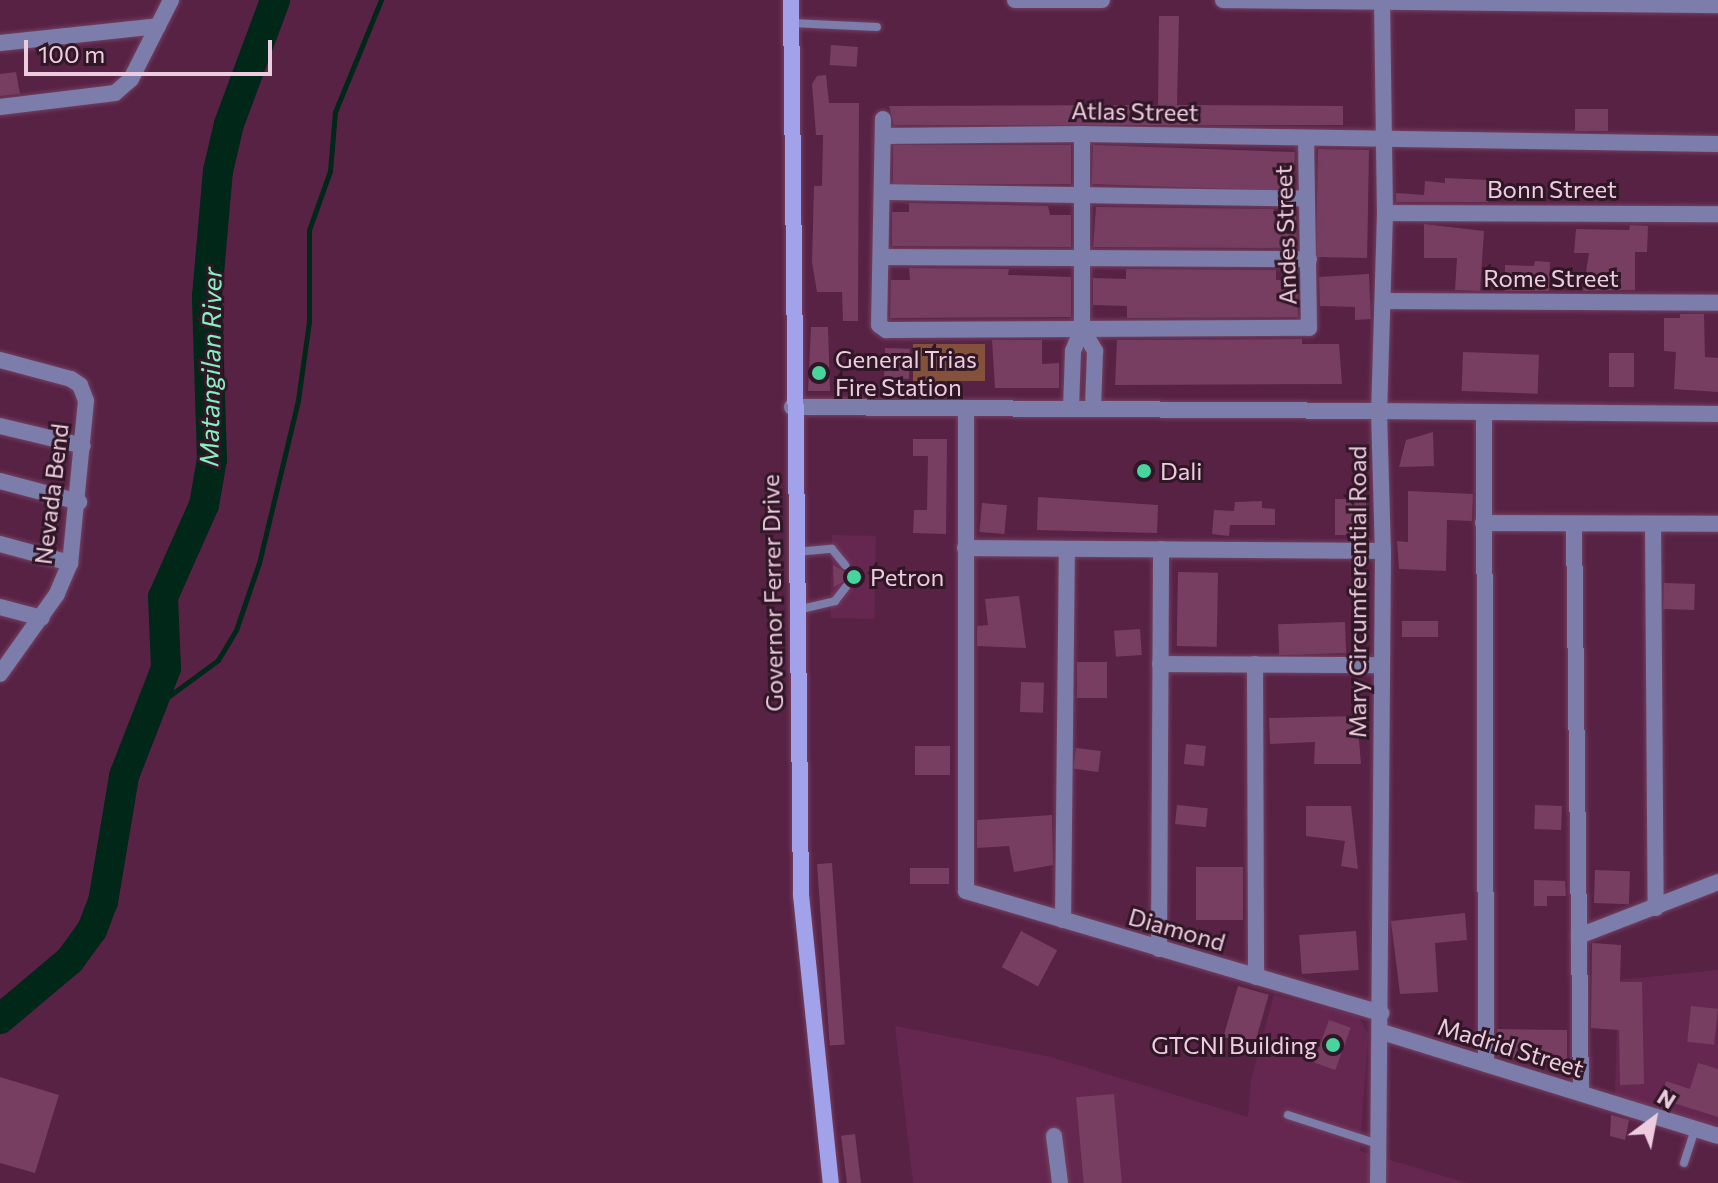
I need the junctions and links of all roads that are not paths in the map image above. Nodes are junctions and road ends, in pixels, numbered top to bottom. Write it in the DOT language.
graph roads {
  1 [pos="171,0"];
  2 [pos="791,0"];
  3 [pos="1015,0"];
  4 [pos="1102,0"];
  5 [pos="1223,0"];
  6 [pos="1382,1"];
  7 [pos="1594,2"];
  8 [pos="1718,5"];
  9 [pos="791,23"];
  10 [pos="158,26"];
  11 [pos="877,27"];
  12 [pos="0,43"];
  13 [pos="0,107"];
  14 [pos="1082,134"];
  15 [pos="1385,137"];
  16 [pos="1306,138"];
  17 [pos="1718,144"];
  18 [pos="883,192"];
  19 [pos="1082,195"];
  20 [pos="1307,199"];
  21 [pos="1385,213"];
  22 [pos="1718,214"];
  23 [pos="882,257"];
  24 [pos="1082,258"];
  25 [pos="1309,259"];
  26 [pos="1384,301"];
  27 [pos="1718,303"];
  28 [pos="1082,329"];
  29 [pos="0,360"];
  30 [pos="792,407"];
  31 [pos="966,408"];
  32 [pos="1071,409"];
  33 [pos="1093,409"];
  34 [pos="1379,411"];
  35 [pos="1484,412"];
  36 [pos="1718,414"];
  37 [pos="0,426"];
  38 [pos="83,446"];
  39 [pos="0,481"];
  40 [pos="79,502"];
  41 [pos="1483,523"];
  42 [pos="1574,524"];
  43 [pos="1653,524"];
  44 [pos="1718,524"];
  45 [pos="0,544"];
  46 [pos="965,548"];
  47 [pos="1067,549"];
  48 [pos="1161,549"];
  49 [pos="1383,551"];
  50 [pos="795,552"];
  51 [pos="70,563"];
  52 [pos="845,565"];
  53 [pos="846,587"];
  54 [pos="0,607"];
  55 [pos="796,610"];
  56 [pos="42,618"];
  57 [pos="1160,664"];
  58 [pos="1255,664"];
  59 [pos="1382,665"];
  60 [pos="1,674"];
  61 [pos="1718,882"];
  62 [pos="1656,908"];
  63 [pos="1063,920"];
  64 [pos="1579,936"];
  65 [pos="1159,949"];
  66 [pos="1256,977"];
  67 [pos="1381,1013"];
  68 [pos="1382,1032"];
  69 [pos="1486,1064"];
  70 [pos="1581,1093"];
  71 [pos="1288,1115"];
  72 [pos="1695,1129"];
  73 [pos="1054,1136"];
  74 [pos="1718,1136"];
  75 [pos="1378,1145"];
  76 [pos="1684,1163"];
  77 [pos="831,1183"];
  78 [pos="1060,1183"];
  79 [pos="1378,1183"];
  1 -- 10 [label="street"];
  2 -- 9 [label="main road, Governor Ferrer Drive"];
  3 -- 4 [label="street"];
  5 -- 6 [label="street"];
  6 -- 7 [label="street"];
  6 -- 15 [label="street, Mary Circumferential Road"];
  7 -- 8 [label="street"];
  9 -- 11 [label="lane"];
  9 -- 30 [label="main road, Governor Ferrer Drive"];
  10 -- 12 [label="street"];
  10 -- 13 [label="street"];
  14 -- 16 [label="street, Atlas Street"];
  14 -- 18 [label="street, Atlas Street"];
  14 -- 19 [label="street"];
  15 -- 16 [label="street, Atlas Street"];
  15 -- 17 [label="street, Atlas Street"];
  15 -- 21 [label="street, Mary Circumferential Road"];
  16 -- 20 [label="street, Andes Street"];
  18 -- 19 [label="street"];
  18 -- 23 [label="street"];
  19 -- 20 [label="street"];
  19 -- 24 [label="street"];
  20 -- 25 [label="street, Andes Street"];
  21 -- 22 [label="street, Bonn Street"];
  21 -- 26 [label="street, Mary Circumferential Road"];
  23 -- 24 [label="street"];
  23 -- 28 [label="street"];
  24 -- 25 [label="street"];
  24 -- 28 [label="street"];
  25 -- 28 [label="street, Andes Street"];
  26 -- 27 [label="street, Rome Street"];
  26 -- 34 [label="street, Mary Circumferential Road"];
  28 -- 32 [label="street"];
  28 -- 33 [label="street"];
  29 -- 38 [label="street, Nevada Bend"];
  30 -- 31 [label="street"];
  30 -- 50 [label="main road, Governor Ferrer Drive"];
  31 -- 32 [label="street"];
  31 -- 46 [label="street"];
  32 -- 33 [label="street"];
  33 -- 34 [label="street"];
  34 -- 35 [label="street"];
  34 -- 49 [label="street, Mary Circumferential Road"];
  35 -- 36 [label="street"];
  35 -- 41 [label="street"];
  37 -- 38 [label="street"];
  38 -- 40 [label="street, Nevada Bend"];
  39 -- 40 [label="street"];
  40 -- 51 [label="street, Nevada Bend"];
  41 -- 42 [label="street"];
  41 -- 69 [label="street"];
  42 -- 43 [label="street"];
  42 -- 64 [label="street"];
  43 -- 44 [label="street"];
  43 -- 62 [label="street"];
  45 -- 51 [label="street"];
  46 -- 47 [label="street"];
  46 -- 63 [label="street, Diamond"];
  47 -- 48 [label="street"];
  47 -- 63 [label="street"];
  48 -- 49 [label="street"];
  48 -- 57 [label="street"];
  49 -- 59 [label="street, Mary Circumferential Road"];
  50 -- 52 [label="lane"];
  50 -- 55 [label="main road, Governor Ferrer Drive"];
  51 -- 56 [label="street, Nevada Bend"];
  53 -- 55 [label="lane"];
  54 -- 56 [label="street"];
  55 -- 77 [label="main road, Governor Ferrer Drive"];
  56 -- 60 [label="street, Nevada Bend"];
  57 -- 58 [label="street"];
  57 -- 65 [label="street"];
  58 -- 59 [label="street"];
  58 -- 66 [label="street"];
  59 -- 67 [label="street, Mary Circumferential Road"];
  61 -- 62 [label="street"];
  62 -- 64 [label="street"];
  63 -- 65 [label="street, Diamond"];
  64 -- 70 [label="street"];
  65 -- 66 [label="street, Diamond"];
  66 -- 67 [label="street, Diamond"];
  67 -- 68 [label="street, Mary Circumferential Road"];
  68 -- 69 [label="street, Madrid Street"];
  68 -- 75 [label="street, Mary Circumferential Road"];
  69 -- 70 [label="street, Madrid Street"];
  70 -- 72 [label="street, Madrid Street"];
  71 -- 75 [label="lane"];
  72 -- 74 [label="street, Madrid Street"];
  72 -- 76 [label="lane"];
  73 -- 78 [label="street"];
  75 -- 79 [label="street, Mary Circumferential Road"];
}
